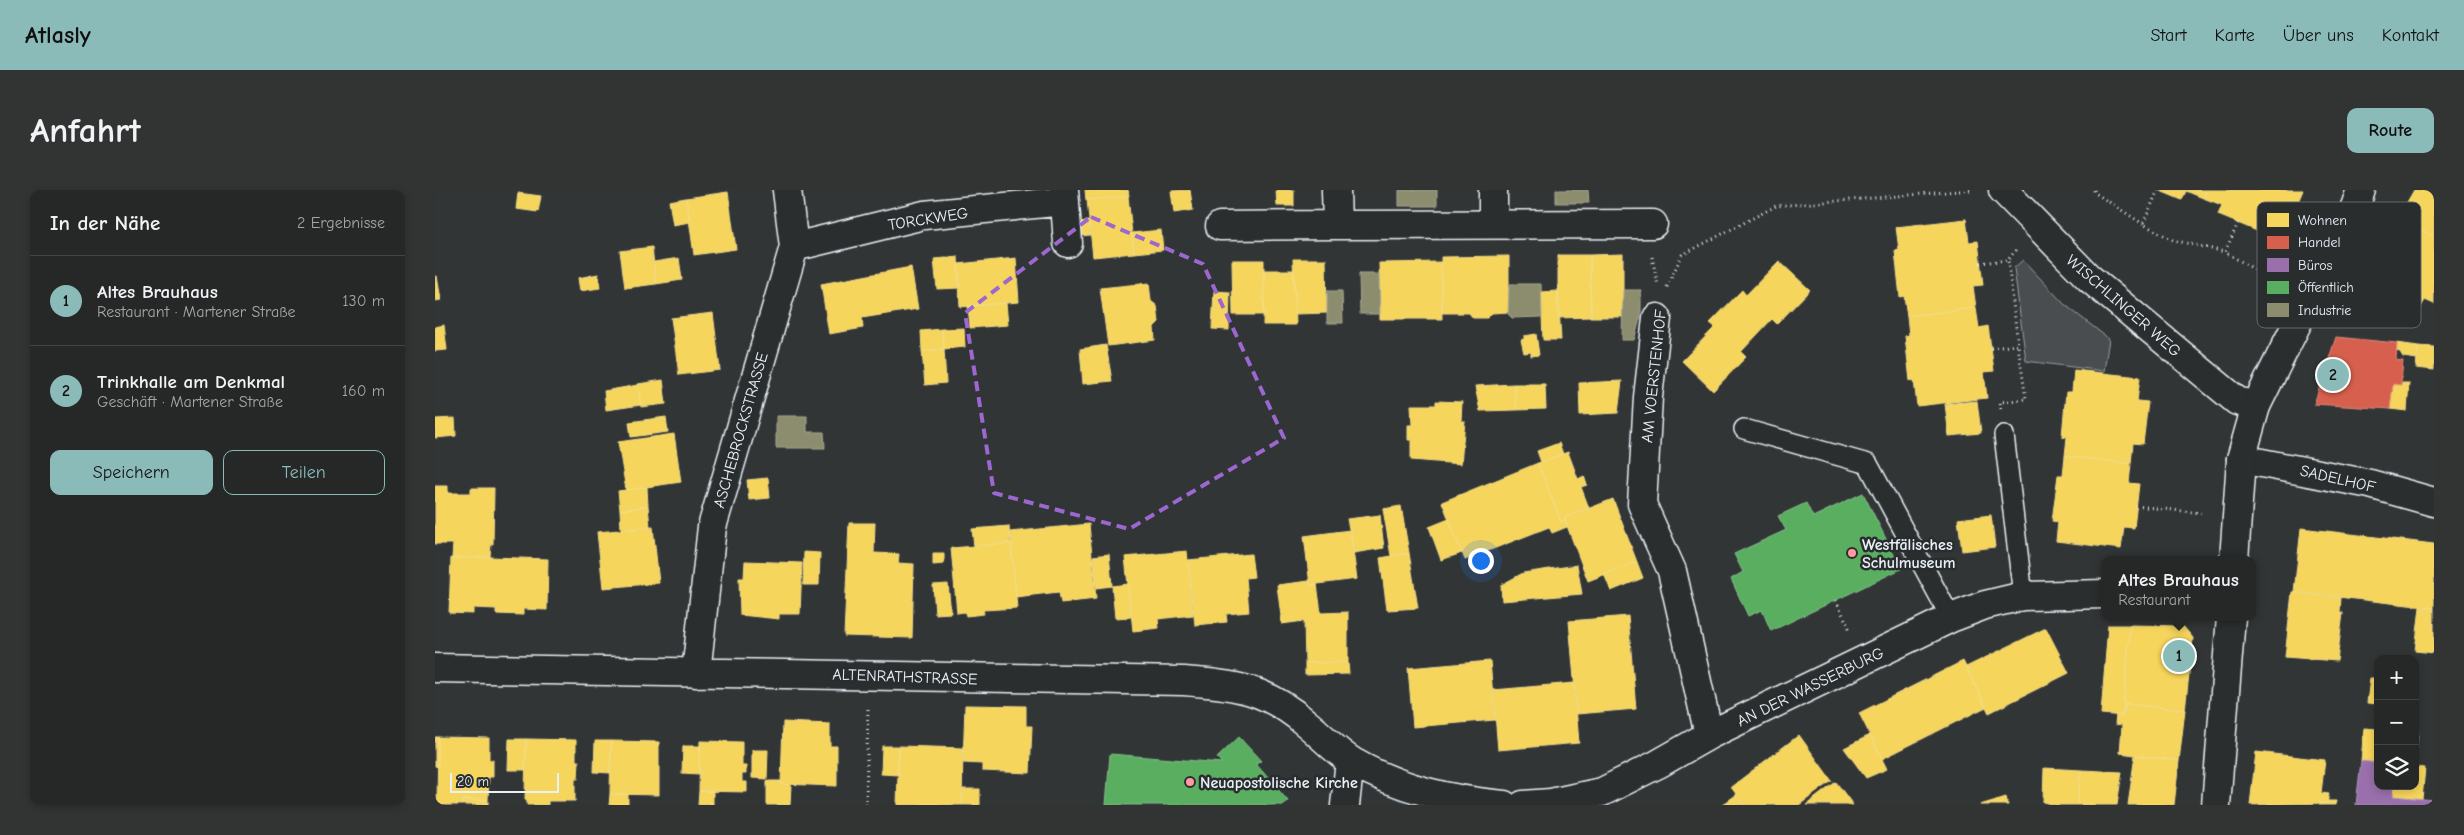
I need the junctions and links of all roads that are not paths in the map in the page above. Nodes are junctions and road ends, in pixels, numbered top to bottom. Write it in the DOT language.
graph roads {
  1 [pos="787,190"];
  2 [pos="1336,190"];
  3 [pos="1493,190"];
  4 [pos="2003,190"];
  5 [pos="2361,190"];
  6 [pos="1064,196"];
  7 [pos="2357,202"];
  8 [pos="1493,224"];
  9 [pos="1653,224"];
  10 [pos="1337,225"];
  11 [pos="1220,226"];
  12 [pos="1069,243"];
  13 [pos="794,247"];
  14 [pos="1659,309"];
  15 [pos="2294,328"];
  16 [pos="2255,406"];
  17 [pos="1745,429"];
  18 [pos="2003,436"];
  19 [pos="2241,459"];
  20 [pos="2434,502"];
  21 [pos="2234,556"];
  22 [pos="2101,594"];
  23 [pos="2023,596"];
  24 [pos="1951,618"];
  25 [pos="2231,621"];
  26 [pos="435,668"];
  27 [pos="696,673"];
  28 [pos="1709,735"];
  29 [pos="1350,761"];
  30 [pos="1345,805"];
  31 [pos="1504,805"];
  32 [pos="1523,805"];
  33 [pos="2216,805"];
  1 -- 13 [label="street, ASCHEBROCKSTRASSE"];
  2 -- 10 [label="street"];
  3 -- 8 [label="street"];
  4 -- 16 [label="street, WISCHLINGER WEG"];
  5 -- 7 [label="street"];
  6 -- 12 [label="street, TORCKWEG"];
  6 -- 13 [label="street, TORCKWEG"];
  8 -- 9 [label="street"];
  8 -- 10 [label="street"];
  10 -- 11 [label="street"];
  13 -- 27 [label="street, ASCHEBROCKSTRASSE"];
  14 -- 28 [label="street, AM VOERSTENHOF"];
  15 -- 16 [label="street"];
  16 -- 19 [label="street"];
  17 -- 24 [label="lane"];
  18 -- 23 [label="lane"];
  19 -- 20 [label="street, SADELHOF"];
  19 -- 21 [label="street"];
  22 -- 23 [label="street, AN DER WASSERBURG"];
  23 -- 24 [label="street, AN DER WASSERBURG"];
  24 -- 28 [label="street, AN DER WASSERBURG"];
  25 -- 33 [label="street"];
  26 -- 27 [label="street, ALTENRATHSTRASSE"];
  27 -- 29 [label="street, ALTENRATHSTRASSE"];
  28 -- 32 [label="street, AN DER WASSERBURG"];
  29 -- 30 [label="street"];
  29 -- 31 [label="street"];
}
